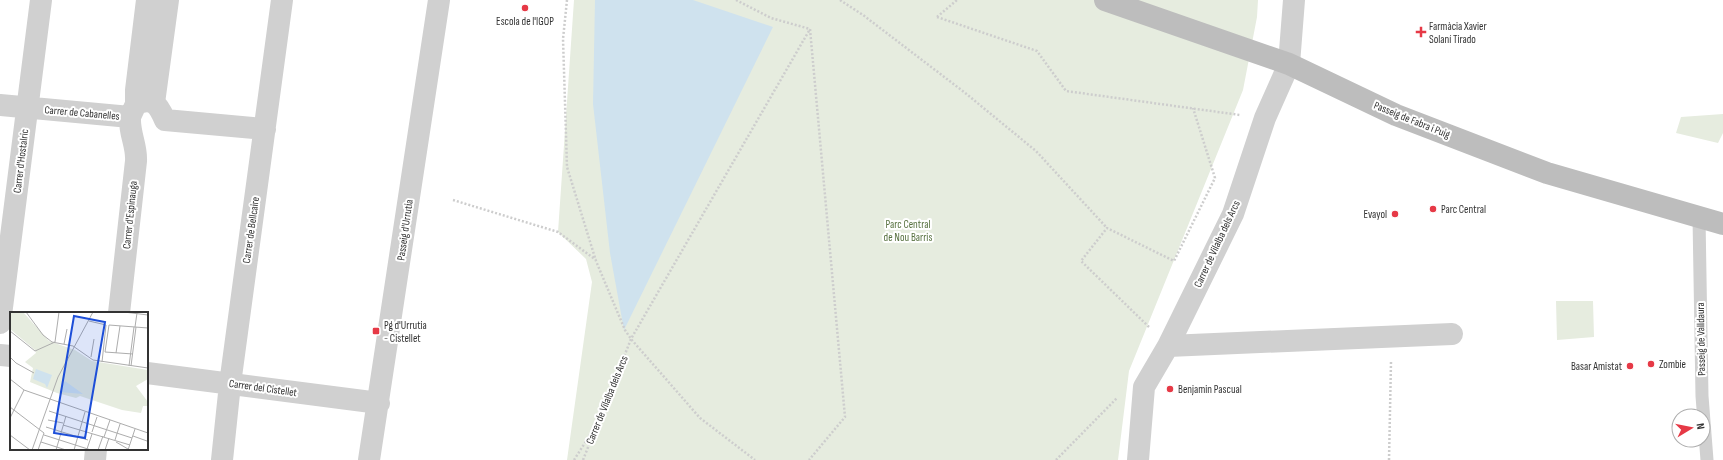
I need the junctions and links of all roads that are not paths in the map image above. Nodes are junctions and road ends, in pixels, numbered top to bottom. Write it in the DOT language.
graph roads {
  1 [pos="41,0"];
  2 [pos="147,0"];
  3 [pos="168,0"];
  4 [pos="282,0"];
  5 [pos="439,0"];
  6 [pos="1106,0"];
  7 [pos="1294,0"];
  8 [pos="1289,64"];
  9 [pos="0,105"];
  10 [pos="28,108"];
  11 [pos="140,108"];
  12 [pos="265,129"];
  13 [pos="1699,217"];
  14 [pos="1723,224"];
  15 [pos="119,312"];
  16 [pos="0,323"];
  17 [pos="1452,334"];
  18 [pos="1161,339"];
  19 [pos="0,354"];
  20 [pos="10,356"];
  21 [pos="148,373"];
  22 [pos="230,384"];
  23 [pos="379,402"];
  24 [pos="96,450"];
  25 [pos="95,460"];
  26 [pos="222,460"];
  27 [pos="369,460"];
  28 [pos="1138,460"];
  29 [pos="1707,460"];
  1 -- 10 [label="street, Carrer d'Hostalric"];
  2 -- 11 [label="street, Carrer d'Espinauga"];
  3 -- 11 [label="street, Carrer d'Espinauga"];
  4 -- 12 [label="street, Carrer de Bellcaire"];
  5 -- 23 [label="street, Passeig d'Urrutia"];
  6 -- 8 [label="street, Passeig de Fabra i Puig"];
  7 -- 8 [label="street, Carrer de Vilalba dels Arcs"];
  8 -- 13 [label="street, Passeig de Fabra i Puig"];
  8 -- 18 [label="street, Carrer de Vilalba dels Arcs"];
  9 -- 10 [label="street, Carrer de Cabanelles"];
  10 -- 11 [label="street, Carrer de Cabanelles"];
  10 -- 16 [label="street, Carrer d'Hostalric"];
  11 -- 12 [label="street"];
  11 -- 15 [label="street, Carrer d'Espinauga"];
  12 -- 22 [label="street, Carrer de Bellcaire"];
  13 -- 14 [label="street, Passeig de Fabra i Puig"];
  13 -- 29 [label="lane, Passeig de Valldaura"];
  17 -- 18 [label="street"];
  18 -- 28 [label="street, Carrer de Vilalba dels Arcs"];
  19 -- 20 [label="street"];
  21 -- 22 [label="street, Carrer del Cistellet"];
  22 -- 23 [label="street, Carrer del Cistellet"];
  22 -- 26 [label="street, Carrer de Bellcaire"];
  23 -- 27 [label="street, Passeig d'Urrutia"];
  24 -- 25 [label="street"];
}
